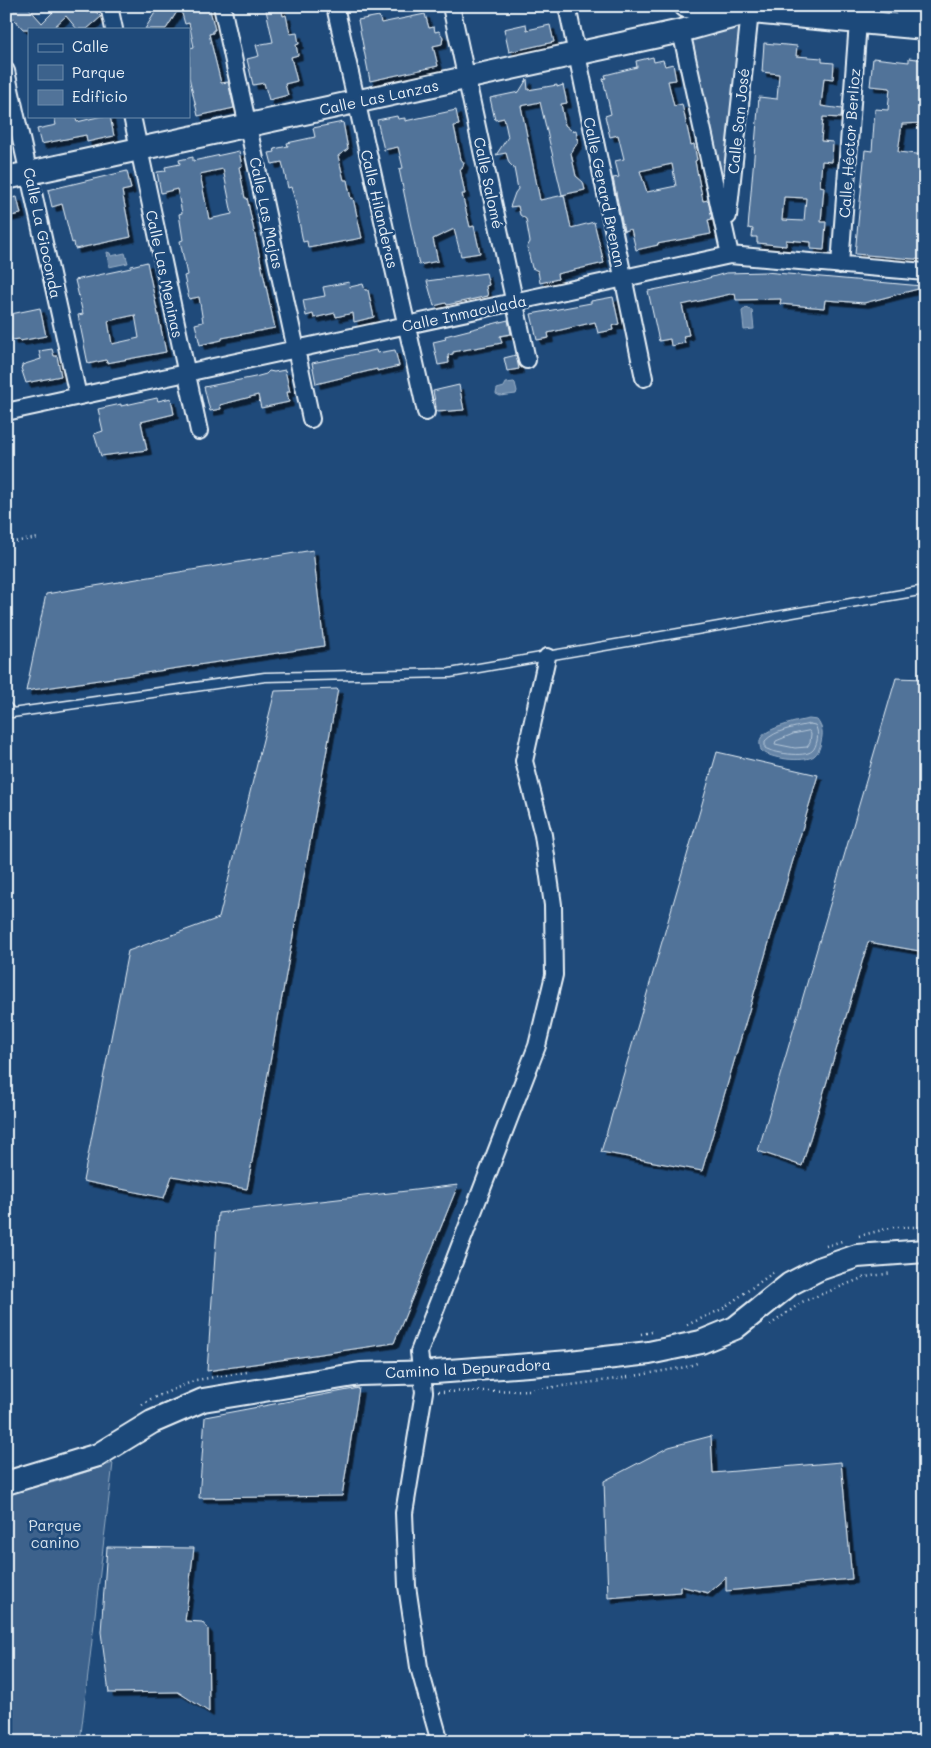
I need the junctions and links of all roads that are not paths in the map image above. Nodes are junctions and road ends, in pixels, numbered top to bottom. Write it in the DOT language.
graph roads {
  1 [pos="109,6"];
  2 [pos="222,6"];
  3 [pos="335,6"];
  4 [pos="451,6"];
  5 [pos="567,6"];
  6 [pos="686,6"];
  7 [pos="904,6"];
  8 [pos="750,12"];
  9 [pos="925,13"];
  10 [pos="858,22"];
  11 [pos="114,28"];
  12 [pos="925,28"];
  13 [pos="682,31"];
  14 [pos="576,54"];
  15 [pos="6,71"];
  16 [pos="466,78"];
  17 [pos="356,102"];
  18 [pos="132,118"];
  19 [pos="12,121"];
  20 [pos="248,125"];
  21 [pos="139,149"];
  22 [pos="30,172"];
  23 [pos="6,178"];
  24 [pos="726,230"];
  25 [pos="730,255"];
  26 [pos="840,265"];
  27 [pos="925,272"];
  28 [pos="623,278"];
  29 [pos="514,302"];
  30 [pos="406,325"];
  31 [pos="296,349"];
  32 [pos="527,360"];
  33 [pos="186,372"];
  34 [pos="644,378"];
  35 [pos="78,396"];
  36 [pos="6,412"];
  37 [pos="426,412"];
  38 [pos="311,419"];
  39 [pos="200,431"];
  40 [pos="925,590"];
  41 [pos="547,657"];
  42 [pos="6,706"];
  43 [pos="925,1251"];
  44 [pos="423,1382"];
  45 [pos="6,1483"];
  46 [pos="440,1742"];
  1 -- 11 [label="street"];
  2 -- 20 [label="street, Calle Las Majas"];
  3 -- 17 [label="street, Calle Hilanderas"];
  4 -- 16 [label="street, Calle Salomé"];
  5 -- 14 [label="street, Calle Gerard Brenan"];
  6 -- 8 [label="street"];
  7 -- 9 [label="street"];
  8 -- 10 [label="street"];
  8 -- 13 [label="street, Calle Las Lanzas"];
  8 -- 24 [label="street, Calle San José"];
  10 -- 12 [label="street"];
  10 -- 26 [label="street, Calle Héctor Berlioz"];
  13 -- 14 [label="street, Calle Las Lanzas"];
  13 -- 24 [label="street, Calle San José"];
  14 -- 16 [label="street, Calle Las Lanzas"];
  14 -- 28 [label="street, Calle Gerard Brenan"];
  15 -- 19 [label="street, Calle La Gioconda"];
  16 -- 17 [label="street, Calle Las Lanzas"];
  16 -- 29 [label="street, Calle Salomé"];
  17 -- 20 [label="street, Calle Las Lanzas"];
  17 -- 30 [label="street, Calle Hilanderas"];
  18 -- 21 [label="street, Calle Las Meninas"];
  19 -- 22 [label="street, Calle La Gioconda"];
  20 -- 21 [label="street, Calle Las Lanzas"];
  20 -- 31 [label="street, Calle Las Majas"];
  21 -- 22 [label="street, Calle Las Lanzas"];
  21 -- 33 [label="street, Calle Las Meninas"];
  22 -- 23 [label="street, Calle Las Lanzas"];
  22 -- 35 [label="street, Calle La Gioconda"];
  24 -- 25 [label="street, Calle San José"];
  25 -- 26 [label="street, Calle Inmaculada"];
  25 -- 28 [label="street, Calle Inmaculada"];
  26 -- 27 [label="street, Calle Inmaculada"];
  28 -- 29 [label="street, Calle Inmaculada"];
  28 -- 34 [label="street, Calle Gerard Brenan"];
  29 -- 30 [label="street, Calle Inmaculada"];
  29 -- 32 [label="street, Calle Salomé"];
  30 -- 31 [label="street, Calle Inmaculada"];
  30 -- 37 [label="street, Calle Hilanderas"];
  31 -- 33 [label="street, Calle Inmaculada"];
  31 -- 38 [label="street, Calle Las Majas"];
  33 -- 35 [label="street, Calle Inmaculada"];
  33 -- 39 [label="street, Calle Las Meninas"];
  35 -- 36 [label="street, Calle Inmaculada"];
  40 -- 41 [label="lane"];
  41 -- 42 [label="lane"];
  41 -- 44 [label="street"];
  43 -- 44 [label="street, Camino la Depuradora"];
  44 -- 45 [label="street, Camino la Depuradora"];
  44 -- 46 [label="street"];
}
